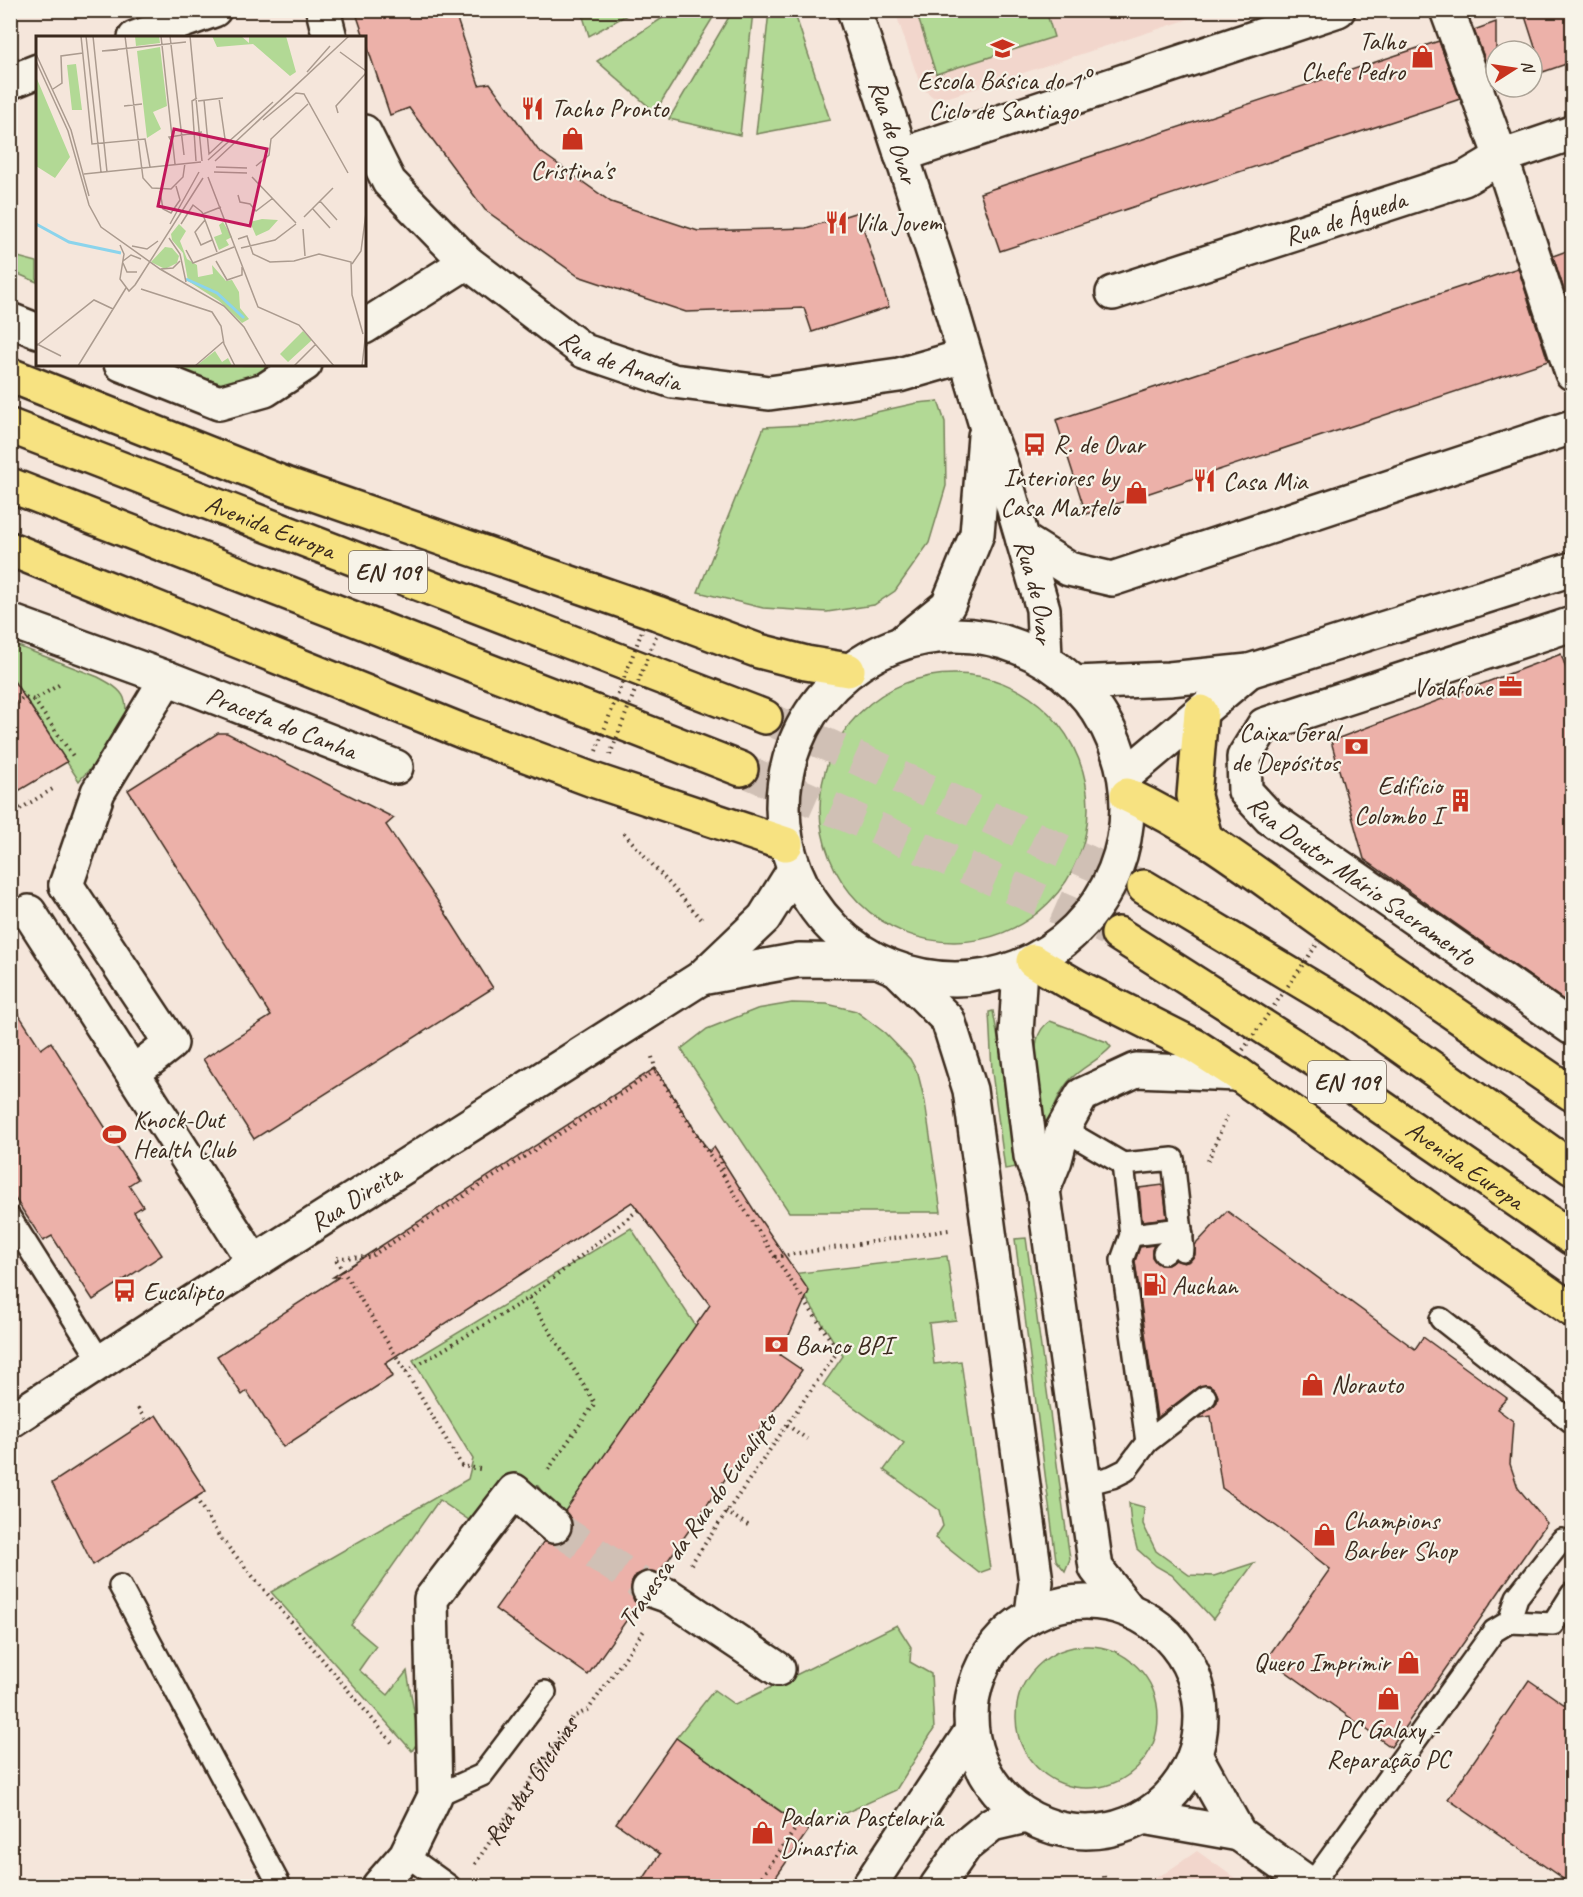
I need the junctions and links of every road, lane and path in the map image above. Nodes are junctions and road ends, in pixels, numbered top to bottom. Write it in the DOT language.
graph roads {
  1 [pos="214,10"];
  2 [pos="323,10"];
  3 [pos="854,10"];
  4 [pos="1448,10"];
  5 [pos="1324,13"];
  6 [pos="141,36"];
  7 [pos="330,36"];
  8 [pos="36,72"];
  9 [pos="10,82"];
  10 [pos="1572,133"];
  11 [pos="366,136"];
  12 [pos="901,155"];
  13 [pos="1501,157"];
  14 [pos="467,262"];
  15 [pos="1113,293"];
  16 [pos="10,320"];
  17 [pos="366,326"];
  18 [pos="36,330"];
  19 [pos="965,356"];
  20 [pos="126,366"];
  21 [pos="302,366"];
  22 [pos="1572,373"];
  23 [pos="10,375"];
  24 [pos="986,425"];
  25 [pos="10,426"];
  26 [pos="1572,428"];
  27 [pos="10,485"];
  28 [pos="1023,540"];
  29 [pos="10,549"];
  30 [pos="1572,569"];
  31 [pos="10,621"];
  32 [pos="1572,624"];
  33 [pos="642,631"];
  34 [pos="656,636"];
  35 [pos="905,640"];
  36 [pos="1045,658"];
  37 [pos="848,670"];
  38 [pos="1249,671"];
  39 [pos="167,678"];
  40 [pos="1076,683"];
  41 [pos="34,700"];
  42 [pos="1201,712"];
  43 [pos="765,717"];
  44 [pos="596,751"];
  45 [pos="610,755"];
  46 [pos="396,767"];
  47 [pos="741,769"];
  48 [pos="90,782"];
  49 [pos="1126,785"];
  50 [pos="10,815"];
  51 [pos="617,826"];
  52 [pos="1205,837"];
  53 [pos="790,857"];
  54 [pos="66,885"];
  55 [pos="1144,887"];
  56 [pos="20,918"];
  57 [pos="704,922"];
  58 [pos="1118,934"];
  59 [pos="1318,943"];
  60 [pos="1026,964"];
  61 [pos="888,966"];
  62 [pos="701,978"];
  63 [pos="1572,1028"];
  64 [pos="649,1048"];
  65 [pos="1240,1062"];
  66 [pos="656,1071"];
  67 [pos="133,1072"];
  68 [pos="1572,1094"];
  69 [pos="1063,1129"];
  70 [pos="720,1156"];
  71 [pos="1123,1164"];
  72 [pos="1207,1165"];
  73 [pos="1572,1168"];
  74 [pos="725,1178"];
  75 [pos="1043,1190"];
  76 [pos="638,1210"];
  77 [pos="10,1218"];
  78 [pos="956,1229"];
  79 [pos="1131,1235"];
  80 [pos="1572,1238"];
  81 [pos="775,1257"];
  82 [pos="254,1262"];
  83 [pos="530,1298"];
  84 [pos="1572,1310"];
  85 [pos="1441,1320"];
  86 [pos="101,1362"];
  87 [pos="406,1372"];
  88 [pos="1205,1397"];
  89 [pos="138,1408"];
  90 [pos="10,1421"];
  91 [pos="146,1421"];
  92 [pos="1572,1422"];
  93 [pos="787,1425"];
  94 [pos="807,1439"];
  95 [pos="1147,1442"];
  96 [pos="483,1469"];
  97 [pos="546,1474"];
  98 [pos="1084,1484"];
  99 [pos="196,1498"];
  100 [pos="726,1512"];
  101 [pos="748,1525"];
  102 [pos="554,1526"];
  103 [pos="1562,1540"];
  104 [pos="120,1586"];
  105 [pos="659,1592"];
  106 [pos="1572,1594"];
  107 [pos="1128,1609"];
  108 [pos="1032,1614"];
  109 [pos="1509,1622"];
  110 [pos="778,1669"];
  111 [pos="544,1692"];
  112 [pos="588,1710"];
  113 [pos="971,1732"];
  114 [pos="398,1750"];
  115 [pos="1195,1755"];
  116 [pos="435,1796"];
  117 [pos="1026,1816"];
  118 [pos="1143,1817"];
  119 [pos="799,1824"];
  120 [pos="1239,1834"];
  121 [pos="406,1855"];
  122 [pos="474,1867"];
  123 [pos="1104,1876"];
  124 [pos="1312,1886"];
  125 [pos="280,1887"];
  126 [pos="378,1887"];
  127 [pos="449,1887"];
  128 [pos="755,1887"];
  129 [pos="869,1887"];
  130 [pos="937,1887"];
  131 [pos="1105,1887"];
  1 -- 6 [label="street"];
  2 -- 7 [label="street"];
  3 -- 12 [label="street, Rua de Ovar"];
  4 -- 13 [label="street"];
  5 -- 12 [label="street"];
  8 -- 9 [label="street"];
  10 -- 13 [label="street, Rua de Águeda"];
  11 -- 14 [label="street, Rua de Anadia"];
  12 -- 19 [label="street, Rua de Ovar"];
  13 -- 15 [label="street, Rua de Águeda"];
  13 -- 22 [label="street"];
  14 -- 17 [label="street"];
  14 -- 19 [label="street, Rua de Anadia"];
  16 -- 18 [label="street"];
  19 -- 24 [label="street, Rua de Ovar"];
  20 -- 21 [label="street"];
  23 -- 37 [label="main road"];
  24 -- 28 [label="street, Rua de Ovar"];
  24 -- 35 [label="street, Rua de Ovar"];
  25 -- 43 [label="main road, Avenida Europa / EN 109"];
  26 -- 28 [label="street"];
  27 -- 47 [label="main road, EN 109"];
  28 -- 36 [label="street, Rua de Ovar"];
  29 -- 53 [label="main road"];
  30 -- 38 [label="street"];
  31 -- 39 [label="street, Praceta do Canha"];
  32 -- 63 [label="street, Rua Doutor Mário Sacramento"];
  33 -- 44 [label="path, bridge"];
  34 -- 45 [label="path, bridge"];
  35 -- 36 [label="street"];
  35 -- 37 [label="street"];
  36 -- 40 [label="street"];
  37 -- 53 [label="street"];
  38 -- 40 [label="street"];
  38 -- 42 [label="street"];
  39 -- 46 [label="street, Praceta do Canha"];
  39 -- 48 [label="street"];
  40 -- 49 [label="street"];
  41 -- 48 [label="path"];
  42 -- 49 [label="street"];
  42 -- 52 [label="main road"];
  48 -- 50 [label="path"];
  48 -- 54 [label="street"];
  49 -- 52 [label="main road"];
  49 -- 60 [label="street"];
  51 -- 57 [label="path"];
  52 -- 68 [label="main road"];
  53 -- 61 [label="street"];
  53 -- 62 [label="street"];
  54 -- 56 [label="street"];
  54 -- 67 [label="street"];
  55 -- 73 [label="main road, EN 109"];
  56 -- 67 [label="street"];
  58 -- 80 [label="main road, Avenida Europa / EN 109"];
  59 -- 65 [label="path, bridge"];
  60 -- 61 [label="street"];
  60 -- 65 [label="main road"];
  60 -- 75 [label="street"];
  61 -- 62 [label="street"];
  61 -- 108 [label="street"];
  62 -- 82 [label="street, Rua Direita"];
  64 -- 66 [label="path"];
  65 -- 69 [label="street"];
  65 -- 72 [label="path"];
  65 -- 84 [label="main road"];
  66 -- 74 [label="path"];
  66 -- 87 [label="path"];
  67 -- 82 [label="street"];
  69 -- 71 [label="lane"];
  69 -- 75 [label="street"];
  70 -- 74 [label="path"];
  71 -- 79 [label="lane"];
  71 -- 79 [label="lane"];
  74 -- 81 [label="path"];
  75 -- 98 [label="street"];
  76 -- 83 [label="path"];
  77 -- 86 [label="lane"];
  78 -- 81 [label="path"];
  79 -- 95 [label="lane"];
  81 -- 93 [label="path, Travessa da Rua do Eucalipto"];
  82 -- 86 [label="street, Rua Direita"];
  83 -- 87 [label="path"];
  83 -- 97 [label="path"];
  85 -- 92 [label="lane"];
  86 -- 90 [label="street, Rua Direita"];
  87 -- 96 [label="path"];
  88 -- 95 [label="lane"];
  89 -- 91 [label="path"];
  93 -- 94 [label="path"];
  93 -- 100 [label="path, Travessa da Rua do Eucalipto"];
  95 -- 98 [label="lane"];
  98 -- 107 [label="street"];
  99 -- 114 [label="path"];
  100 -- 101 [label="path"];
  100 -- 105 [label="path, Travessa da Rua do Eucalipto"];
  102 -- 116 [label="street"];
  103 -- 109 [label="lane"];
  104 -- 125 [label="lane"];
  105 -- 110 [label="street"];
  105 -- 112 [label="path, Travessa da Rua do Eucalipto"];
  106 -- 109 [label="lane"];
  107 -- 108 [label="street"];
  107 -- 115 [label="street"];
  108 -- 113 [label="street"];
  109 -- 124 [label="lane"];
  111 -- 116 [label="lane"];
  112 -- 122 [label="path, Rua das Glicínias"];
  113 -- 117 [label="street"];
  113 -- 129 [label="street"];
  115 -- 118 [label="street"];
  115 -- 120 [label="street"];
  116 -- 121 [label="street"];
  117 -- 118 [label="street"];
  117 -- 130 [label="street"];
  118 -- 120 [label="street"];
  119 -- 128 [label="path"];
  120 -- 124 [label="street"];
  121 -- 126 [label="street"];
  121 -- 127 [label="lane"];
  123 -- 131 [label="path"];
}
